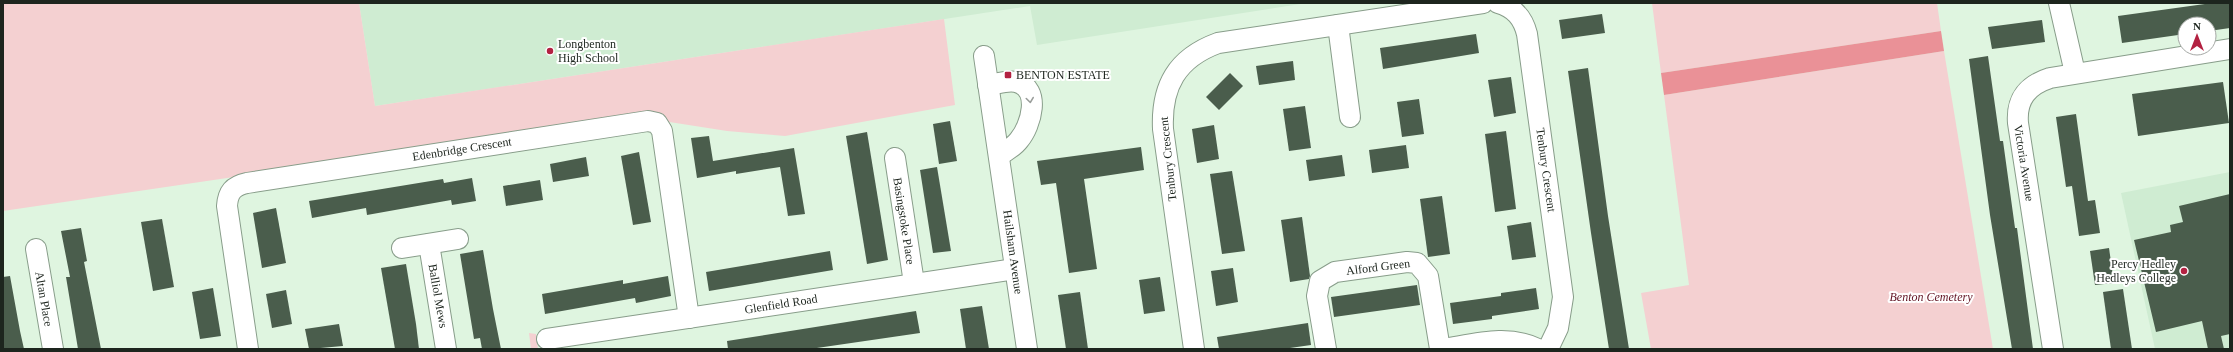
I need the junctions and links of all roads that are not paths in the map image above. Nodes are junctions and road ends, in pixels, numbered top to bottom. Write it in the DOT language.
graph roads {
  1 [pos="1483,3"];
  2 [pos="1498,3"];
  3 [pos="2059,3"];
  4 [pos="1338,24"];
  5 [pos="2230,49"];
  6 [pos="984,56"];
  7 [pos="2075,73"];
  8 [pos="988,85"];
  9 [pos="1350,117"];
  10 [pos="1000,155"];
  11 [pos="895,158"];
  12 [pos="458,239"];
  13 [pos="429,244"];
  14 [pos="402,248"];
  15 [pos="36,249"];
  16 [pos="1015,269"];
  17 [pos="914,283"];
  18 [pos="689,318"];
  19 [pos="547,339"];
  20 [pos="53,349"];
  21 [pos="248,349"];
  22 [pos="446,349"];
  23 [pos="1028,349"];
  24 [pos="1194,349"];
  25 [pos="1326,349"];
  26 [pos="1440,349"];
  27 [pos="1444,349"];
  28 [pos="1538,349"];
  29 [pos="1548,349"];
  30 [pos="2053,349"];
  1 -- 4 [label="street, Tenbury Crescent"];
  2 -- 29 [label="street, Tenbury Crescent"];
  3 -- 7 [label="street"];
  4 -- 9 [label="street"];
  4 -- 24 [label="street, Tenbury Crescent"];
  5 -- 7 [label="street, Victoria Avenue"];
  6 -- 8 [label="street, Hailsham Avenue"];
  7 -- 30 [label="street, Victoria Avenue"];
  8 -- 10 [label="street, Hailsham Avenue"];
  8 -- 10 [label="street, one-way"];
  10 -- 16 [label="street, Hailsham Avenue"];
  11 -- 17 [label="street, Basingstoke Place"];
  12 -- 13 [label="street"];
  13 -- 14 [label="street"];
  13 -- 22 [label="street, Balliol Mews"];
  15 -- 20 [label="street, Altan Place"];
  16 -- 17 [label="street, Glenfield Road"];
  16 -- 23 [label="street, Hailsham Avenue"];
  17 -- 18 [label="street, Glenfield Road"];
  18 -- 19 [label="street, Glenfield Road"];
  18 -- 21 [label="street, Edenbridge Crescent"];
  25 -- 26 [label="street, Alford Green"];
  27 -- 28 [label="street"];
}
